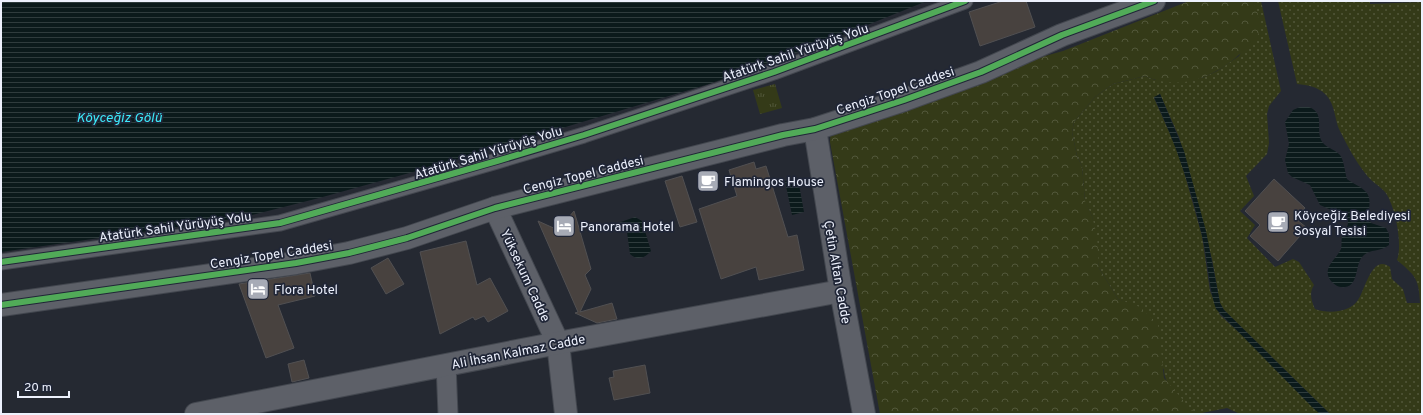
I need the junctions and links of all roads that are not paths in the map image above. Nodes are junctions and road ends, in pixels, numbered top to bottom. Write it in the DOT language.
graph roads {
  1 [pos="965,1"];
  2 [pos="1154,1"];
  3 [pos="815,129"];
  4 [pos="495,208"];
  5 [pos="1,262"];
  6 [pos="841,291"];
  7 [pos="1,305"];
  8 [pos="558,343"];
  9 [pos="446,364"];
  10 [pos="203,413"];
  11 [pos="448,414"];
  12 [pos="566,414"];
  13 [pos="864,414"];
  1 -- 5 [label="street, Atatürk Sahil Yürüyüş Yolu"];
  2 -- 3 [label="street, Cengiz Topel Caddesi"];
  3 -- 4 [label="street, Cengiz Topel Caddesi"];
  3 -- 6 [label="street, Çetin Altan Cadde"];
  4 -- 7 [label="street, Cengiz Topel Caddesi"];
  4 -- 8 [label="street, Yüksekum Cadde"];
  6 -- 8 [label="street, Ali İhsan Kalmaz Cadde"];
  6 -- 13 [label="street, Çetin Altan Cadde"];
  8 -- 9 [label="street, Ali İhsan Kalmaz Cadde"];
  8 -- 12 [label="street, Yüksekum Cadde"];
  9 -- 10 [label="street, Ali İhsan Kalmaz Cadde"];
  9 -- 11 [label="street"];
}
